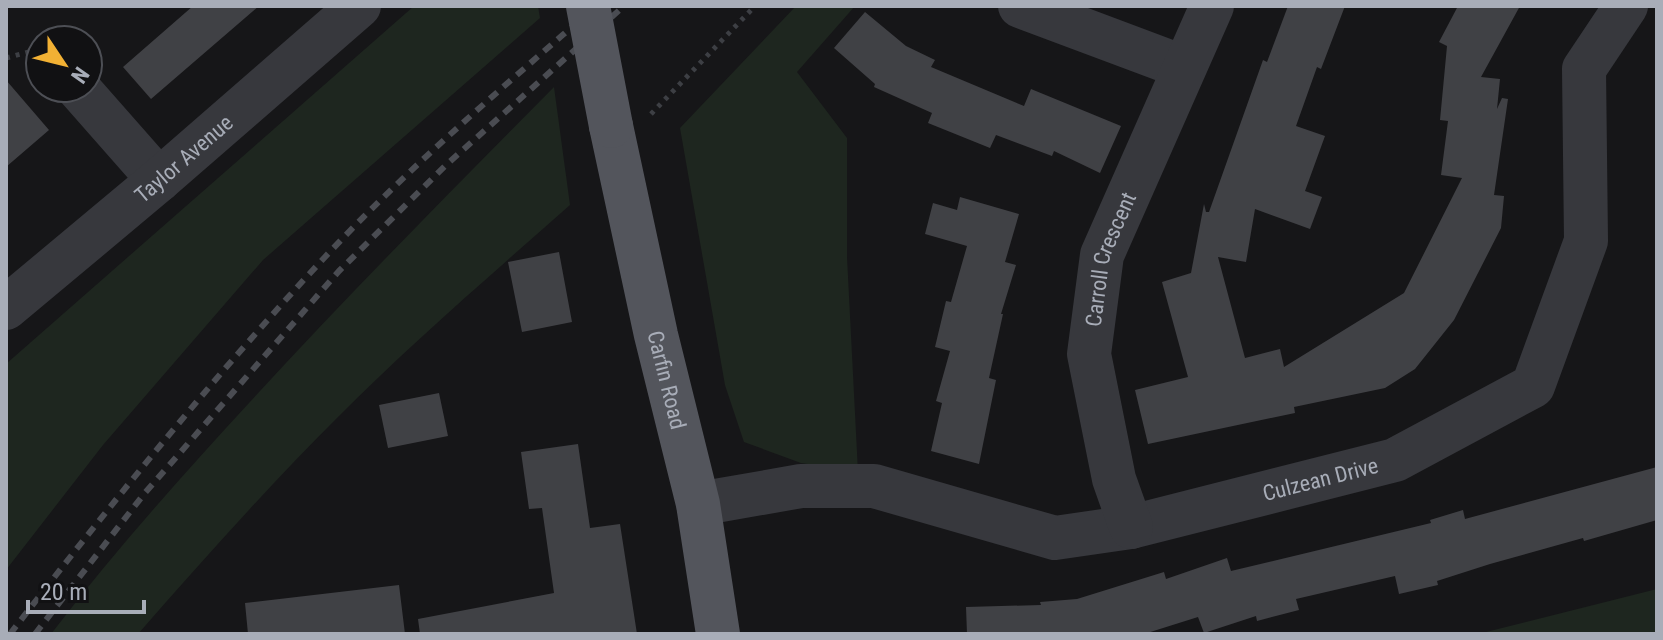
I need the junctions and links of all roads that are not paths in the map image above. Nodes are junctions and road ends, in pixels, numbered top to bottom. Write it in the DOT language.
graph roads {
  1 [pos="359,6"];
  2 [pos="588,6"];
  3 [pos="1020,6"];
  4 [pos="1212,6"];
  5 [pos="1626,6"];
  6 [pos="1183,67"];
  7 [pos="92,104"];
  8 [pos="159,180"];
  9 [pos="6,308"];
  10 [pos="698,504"];
  11 [pos="1131,527"];
  12 [pos="718,634"];
  1 -- 8 [label="street, Taylor Avenue"];
  2 -- 10 [label="main road, Carfin Road, bridge"];
  3 -- 6 [label="street"];
  4 -- 6 [label="street, Carroll Crescent"];
  5 -- 11 [label="street, Culzean Drive"];
  6 -- 11 [label="street, Carroll Crescent"];
  7 -- 8 [label="street"];
  8 -- 9 [label="street, Taylor Avenue"];
  10 -- 11 [label="street, Culzean Drive"];
  10 -- 12 [label="main road, Carfin Road"];
}
